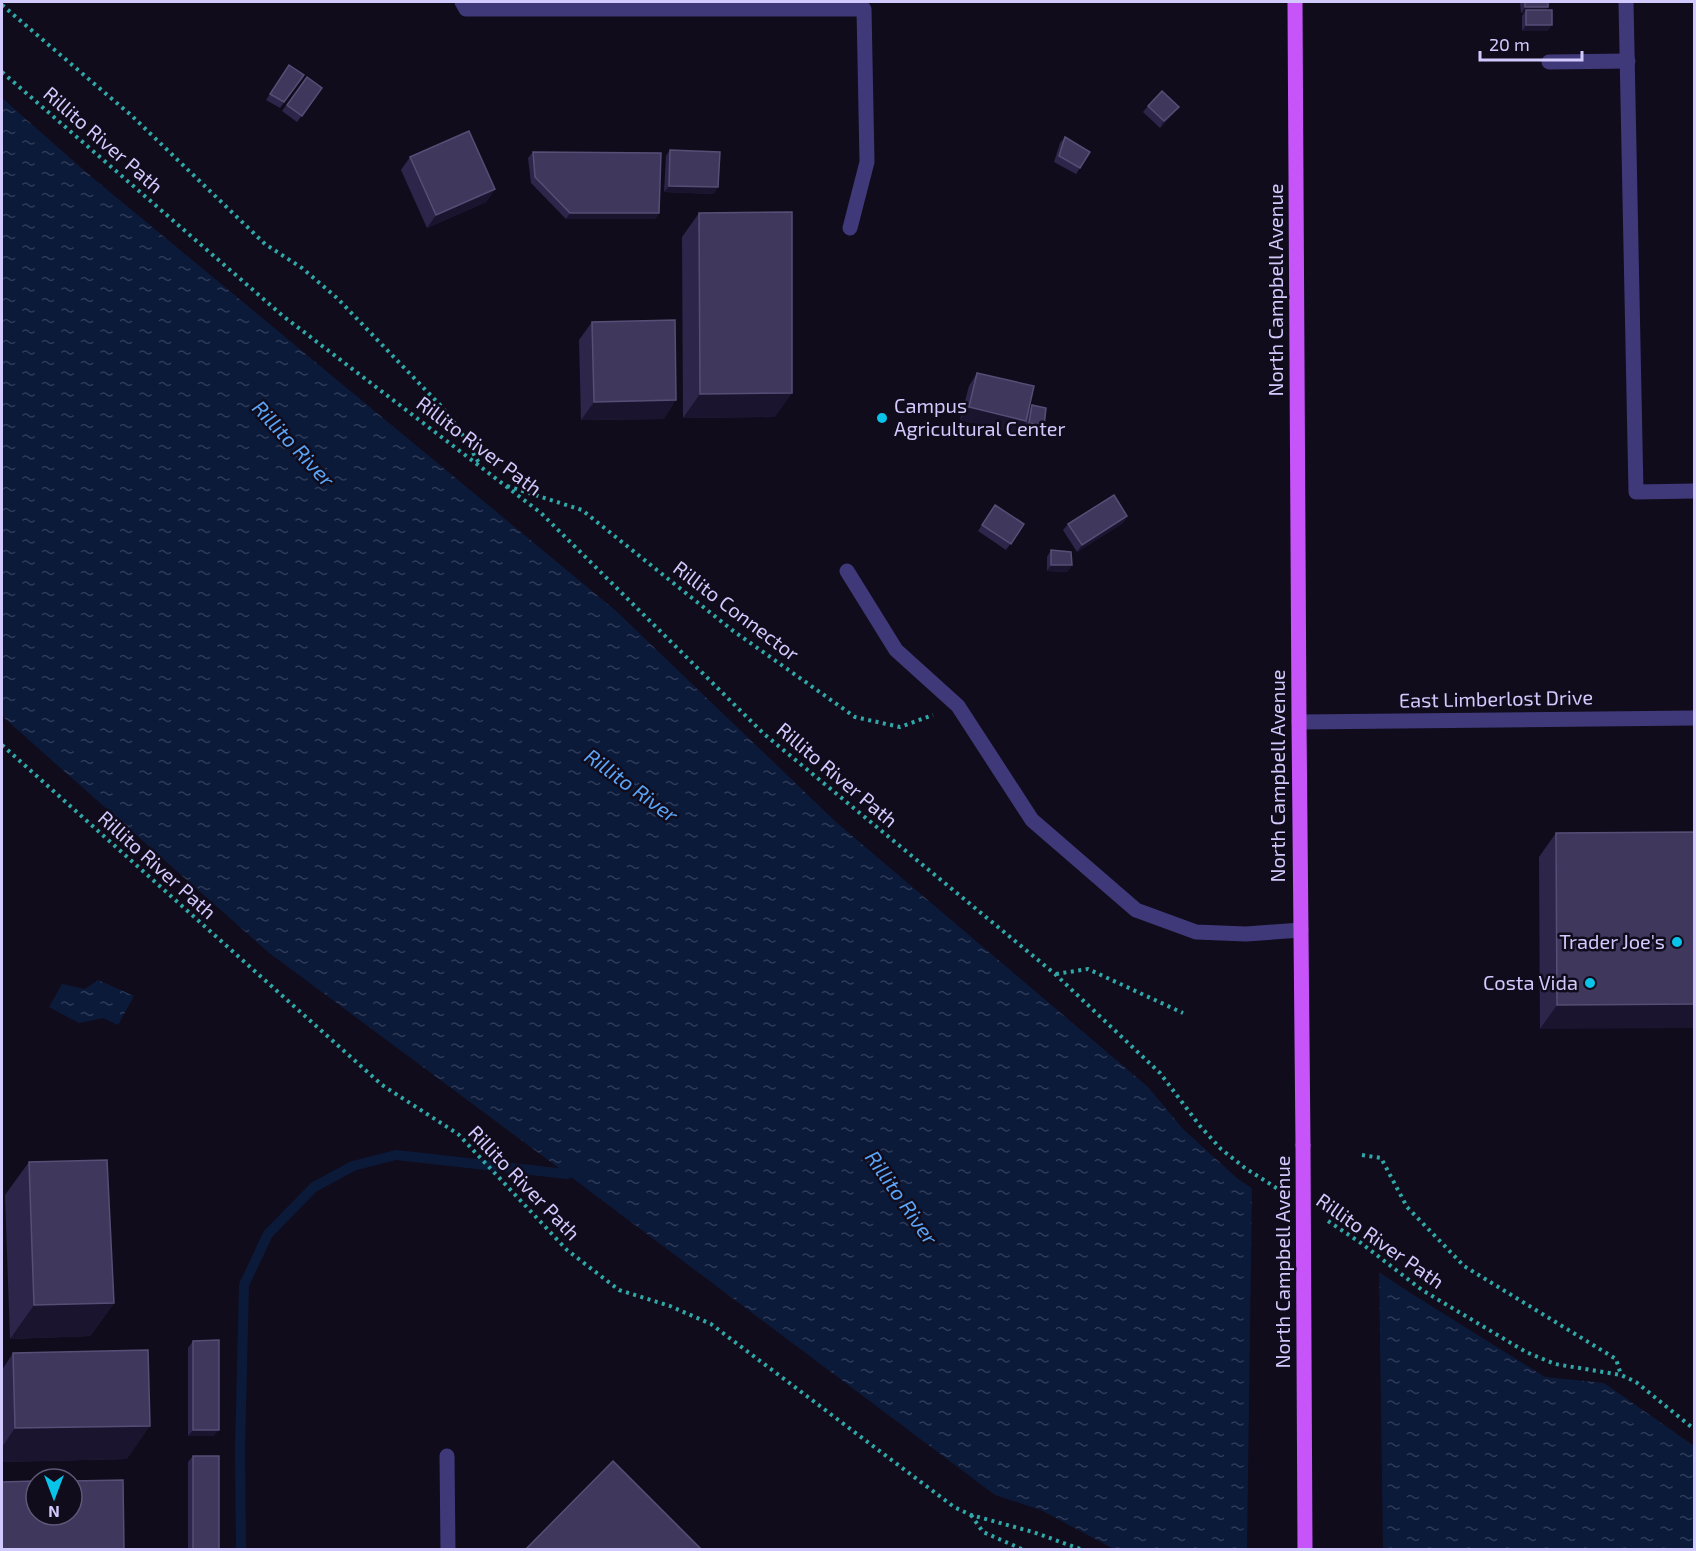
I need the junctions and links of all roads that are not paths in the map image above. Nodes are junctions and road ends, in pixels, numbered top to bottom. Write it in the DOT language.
graph roads {
  1 [pos="462,2"];
  2 [pos="1295,2"];
  3 [pos="1626,2"];
  4 [pos="1628,61"];
  5 [pos="1549,62"];
  6 [pos="850,228"];
  7 [pos="1695,491"];
  8 [pos="847,571"];
  9 [pos="1695,718"];
  10 [pos="1299,722"];
  11 [pos="1300,930"];
  12 [pos="447,1456"];
  13 [pos="448,1550"];
  14 [pos="1305,1550"];
  1 -- 6 [label="street"];
  2 -- 10 [label="main road, North Campbell Avenue"];
  3 -- 4 [label="street"];
  4 -- 5 [label="street"];
  4 -- 7 [label="street"];
  8 -- 11 [label="street"];
  9 -- 10 [label="street, East Limberlost Drive"];
  10 -- 11 [label="main road, North Campbell Avenue"];
  11 -- 14 [label="main road, North Campbell Avenue, bridge"];
  12 -- 13 [label="street"];
}
